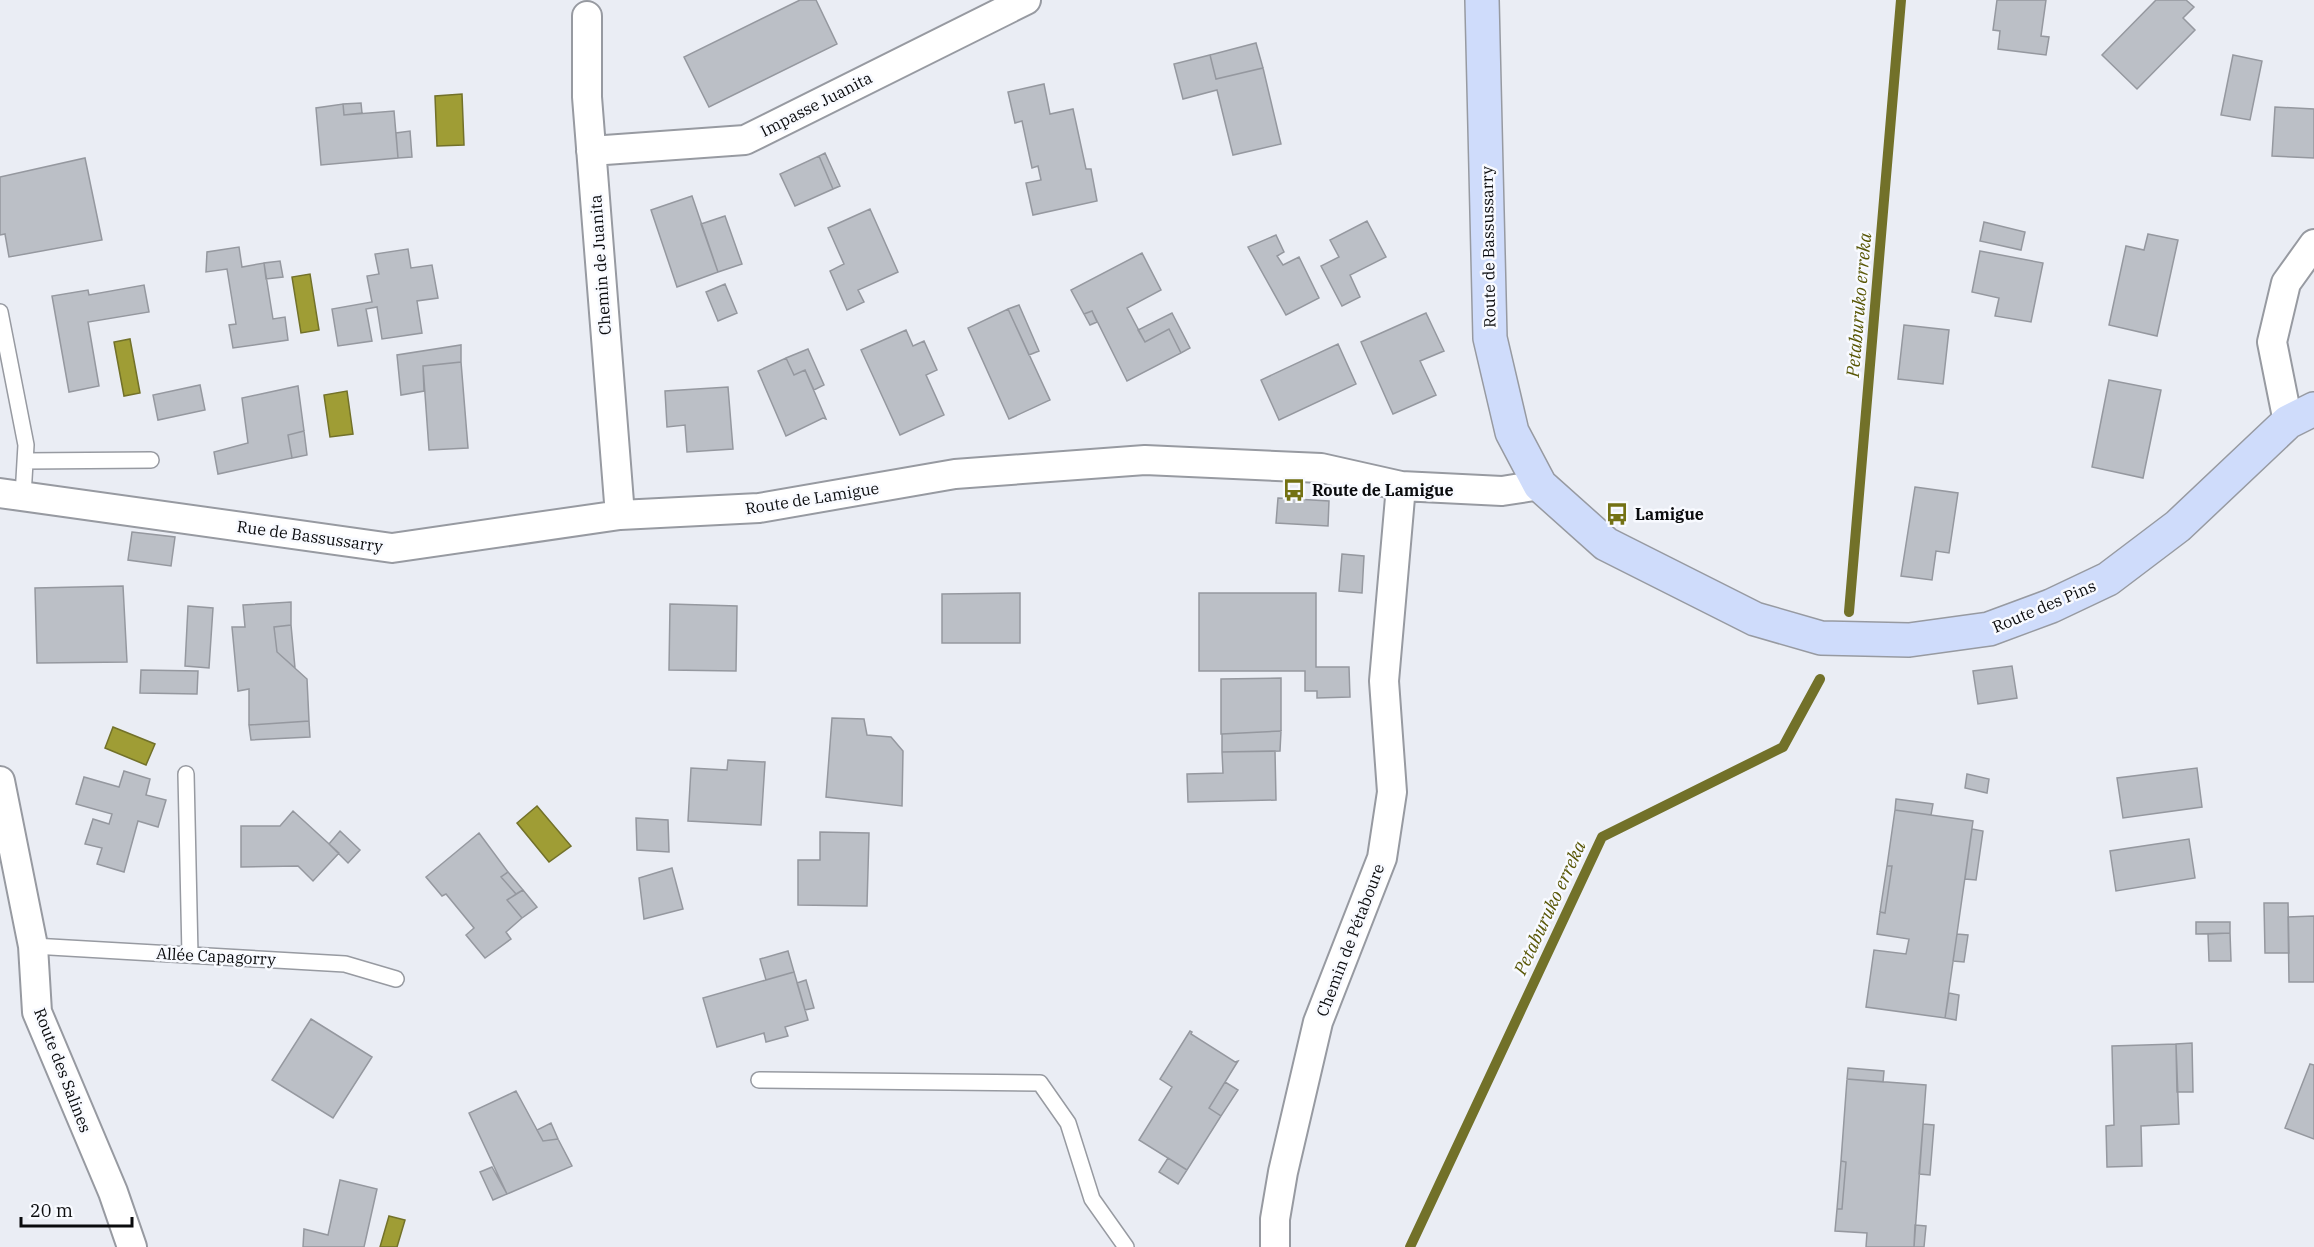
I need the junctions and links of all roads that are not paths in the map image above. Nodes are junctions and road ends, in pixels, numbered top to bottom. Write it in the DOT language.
graph roads {
  1 [pos="1026,0"];
  2 [pos="1482,0"];
  3 [pos="587,16"];
  4 [pos="591,151"];
  5 [pos="2314,244"];
  6 [pos="0,312"];
  7 [pos="2301,416"];
  8 [pos="151,460"];
  9 [pos="25,461"];
  10 [pos="1540,484"];
  11 [pos="1401,486"];
  12 [pos="11,495"];
  13 [pos="620,514"];
  14 [pos="186,774"];
  15 [pos="0,781"];
  16 [pos="33,946"];
  17 [pos="190,955"];
  18 [pos="396,979"];
  19 [pos="759,1080"];
  20 [pos="132,1247"];
  21 [pos="1126,1247"];
  22 [pos="1275,1247"];
  1 -- 4 [label="street, Impasse Juanita"];
  2 -- 10 [label="street, Route de Bassussarry"];
  3 -- 4 [label="street, Chemin de Juanita"];
  4 -- 13 [label="street, Chemin de Juanita"];
  5 -- 7 [label="street"];
  6 -- 9 [label="lane"];
  7 -- 10 [label="street, Route des Pins"];
  8 -- 9 [label="lane"];
  9 -- 12 [label="lane"];
  10 -- 11 [label="street, Route de Lamigue"];
  11 -- 13 [label="street, Route de Lamigue"];
  11 -- 22 [label="street, Chemin de Pétaboure"];
  12 -- 13 [label="street, Rue de Bassussarry"];
  14 -- 17 [label="lane"];
  15 -- 16 [label="street, Route des Salines"];
  16 -- 17 [label="lane, Allée Capagorry"];
  16 -- 20 [label="street, Route des Salines"];
  17 -- 18 [label="lane, Allée Capagorry"];
  19 -- 21 [label="lane"];
}
